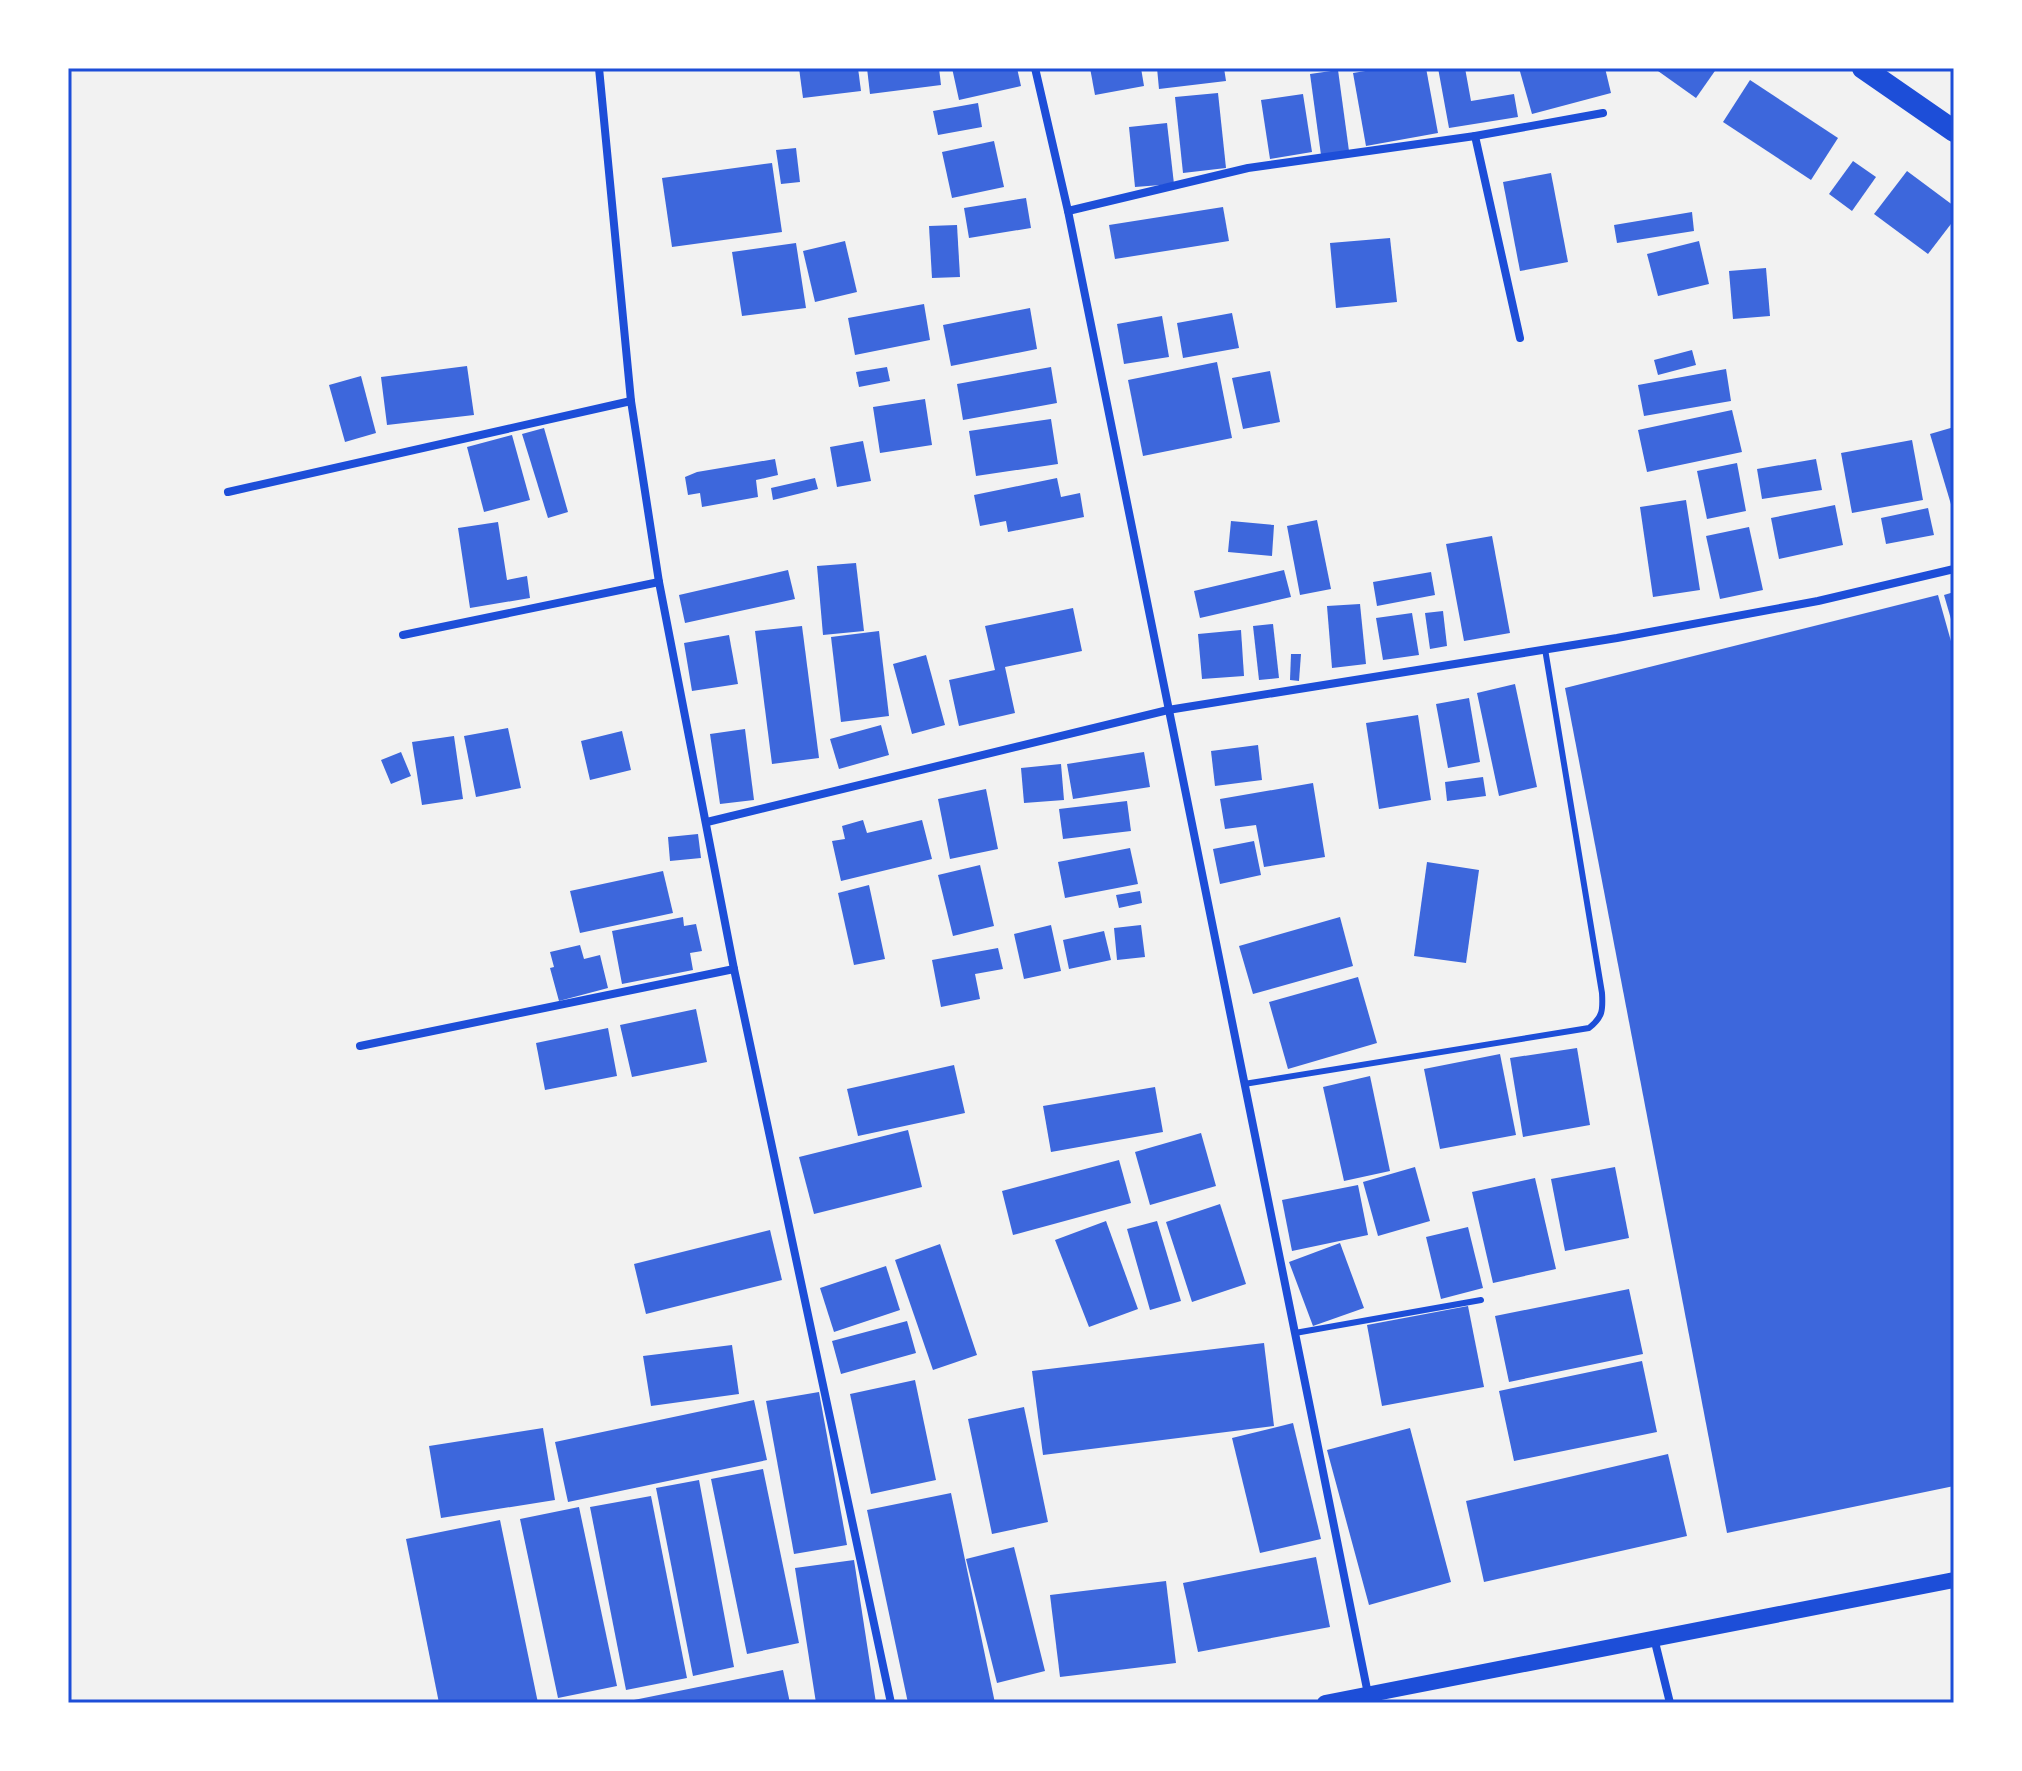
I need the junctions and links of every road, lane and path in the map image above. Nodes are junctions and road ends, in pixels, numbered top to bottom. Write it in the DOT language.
graph roads {
  1 [pos="599,68"];
  2 [pos="1035,68"];
  3 [pos="1863,68"];
  4 [pos="1603,113"];
  5 [pos="1954,131"];
  6 [pos="1475,136"];
  7 [pos="1068,211"];
  8 [pos="1520,338"];
  9 [pos="631,401"];
  10 [pos="228,492"];
  11 [pos="1954,569"];
  12 [pos="659,582"];
  13 [pos="403,635"];
  14 [pos="1545,649"];
  15 [pos="1168,710"];
  16 [pos="707,822"];
  17 [pos="734,969"];
  18 [pos="360,1046"];
  19 [pos="1244,1084"];
  20 [pos="1481,1300"];
  21 [pos="1295,1333"];
  22 [pos="1954,1580"];
  23 [pos="1654,1637"];
  24 [pos="1368,1694"];
  25 [pos="891,1703"];
  26 [pos="1325,1703"];
  27 [pos="1670,1703"];
  1 -- 9 [label="street"];
  2 -- 7 [label="street"];
  3 -- 5 [label="highway"];
  4 -- 6 [label="street"];
  6 -- 7 [label="street"];
  6 -- 8 [label="street"];
  7 -- 15 [label="street"];
  9 -- 10 [label="street"];
  9 -- 12 [label="street"];
  11 -- 14 [label="street"];
  12 -- 13 [label="street"];
  12 -- 16 [label="street"];
  14 -- 15 [label="street"];
  14 -- 19 [label="lane"];
  15 -- 16 [label="street"];
  15 -- 19 [label="street"];
  16 -- 17 [label="street"];
  17 -- 18 [label="street"];
  17 -- 25 [label="street"];
  19 -- 21 [label="street"];
  20 -- 21 [label="lane"];
  21 -- 24 [label="street"];
  22 -- 23 [label="main road"];
  23 -- 24 [label="main road"];
  23 -- 27 [label="street"];
  24 -- 26 [label="main road"];
}
